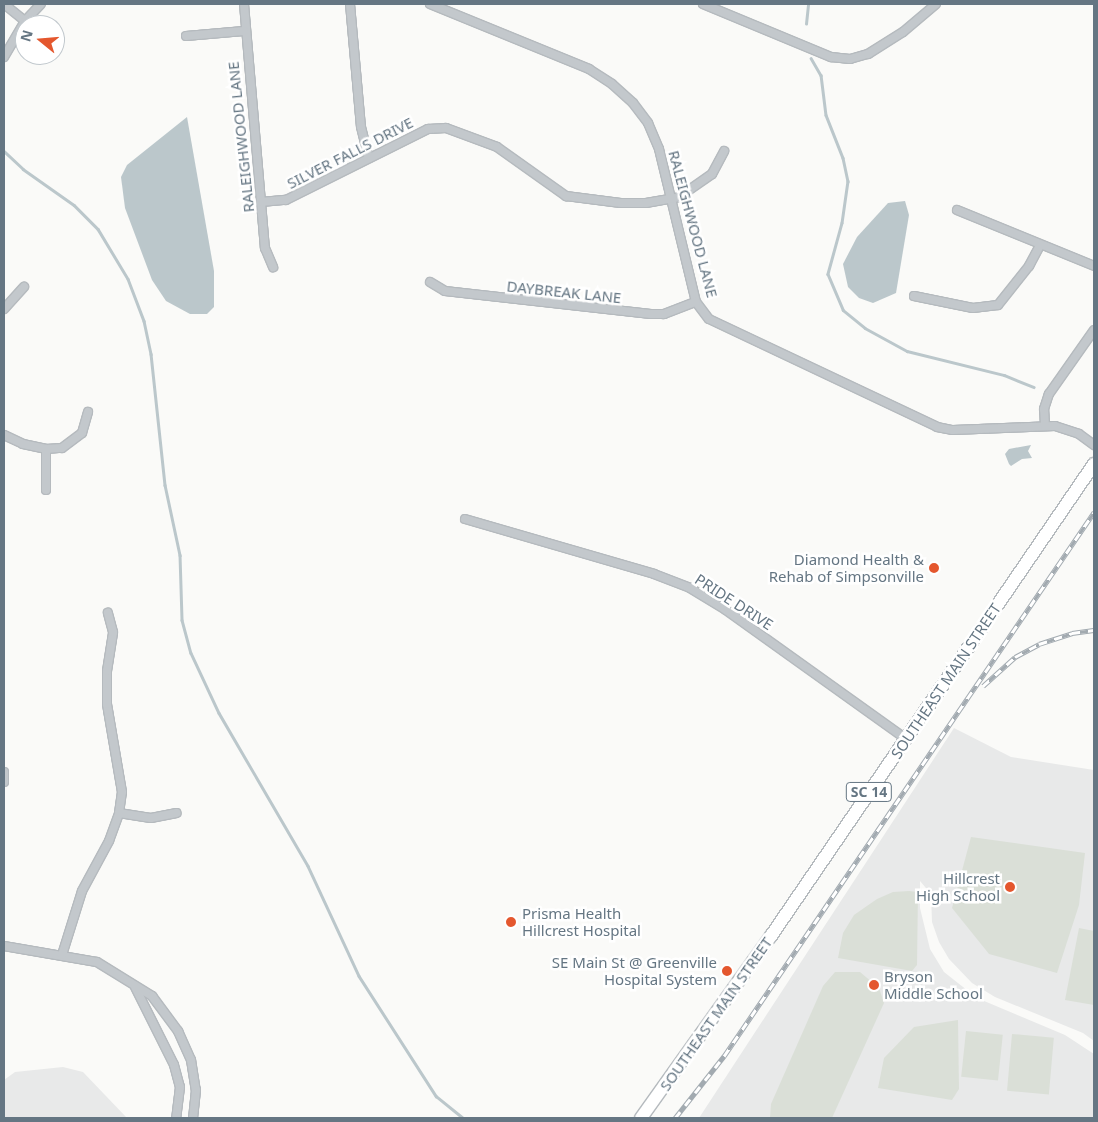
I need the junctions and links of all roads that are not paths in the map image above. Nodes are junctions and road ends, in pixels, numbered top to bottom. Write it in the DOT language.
graph roads {
  1 [pos="4,4"];
  2 [pos="42,4"];
  3 [pos="244,4"];
  4 [pos="350,4"];
  5 [pos="430,4"];
  6 [pos="703,4"];
  7 [pos="936,4"];
  8 [pos="18,15"];
  9 [pos="31,15"];
  10 [pos="244,31"];
  11 [pos="186,36"];
  12 [pos="15,38"];
  13 [pos="4,57"];
  14 [pos="724,152"];
  15 [pos="369,158"];
  16 [pos="671,199"];
  17 [pos="261,202"];
  18 [pos="957,210"];
  19 [pos="1040,245"];
  20 [pos="1094,266"];
  21 [pos="273,267"];
  22 [pos="430,282"];
  23 [pos="24,287"];
  24 [pos="914,296"];
  25 [pos="696,302"];
  26 [pos="4,309"];
  27 [pos="1094,330"];
  28 [pos="88,412"];
  29 [pos="1045,426"];
  30 [pos="4,435"];
  31 [pos="1094,445"];
  32 [pos="46,449"];
  33 [pos="1094,464"];
  34 [pos="46,490"];
  35 [pos="466,519"];
  36 [pos="108,613"];
  37 [pos="906,739"];
  38 [pos="4,772"];
  39 [pos="4,782"];
  40 [pos="119,813"];
  41 [pos="177,814"];
  42 [pos="4,946"];
  43 [pos="62,955"];
  44 [pos="134,988"];
  45 [pos="176,1118"];
  46 [pos="193,1118"];
  47 [pos="641,1118"];
  1 -- 8 [label="street"];
  2 -- 9 [label="street"];
  3 -- 10 [label="street, RALEIGHWOOD LANE"];
  4 -- 15 [label="street"];
  5 -- 16 [label="street, RALEIGHWOOD LANE"];
  6 -- 7 [label="street"];
  10 -- 11 [label="street"];
  10 -- 17 [label="street, RALEIGHWOOD LANE"];
  12 -- 13 [label="street"];
  14 -- 16 [label="street"];
  15 -- 16 [label="street, SILVER FALLS DRIVE"];
  15 -- 17 [label="street, SILVER FALLS DRIVE"];
  16 -- 25 [label="street, RALEIGHWOOD LANE"];
  17 -- 21 [label="street, RALEIGHWOOD LANE"];
  18 -- 19 [label="street"];
  19 -- 20 [label="street"];
  19 -- 24 [label="street"];
  22 -- 25 [label="street, DAYBREAK LANE"];
  23 -- 26 [label="street"];
  25 -- 29 [label="street, RALEIGHWOOD LANE"];
  27 -- 29 [label="street"];
  28 -- 32 [label="street"];
  29 -- 31 [label="street, RALEIGHWOOD LANE"];
  30 -- 32 [label="street"];
  32 -- 34 [label="street"];
  33 -- 37 [label="main road, SOUTHEAST MAIN STREET / SC 14"];
  35 -- 37 [label="street, PRIDE DRIVE"];
  36 -- 40 [label="street"];
  37 -- 47 [label="main road, SOUTHEAST MAIN STREET / SC 14"];
  38 -- 39 [label="street"];
  40 -- 41 [label="street"];
  40 -- 43 [label="street"];
  42 -- 43 [label="street"];
  43 -- 44 [label="street"];
  44 -- 45 [label="street"];
  44 -- 46 [label="street"];
}
